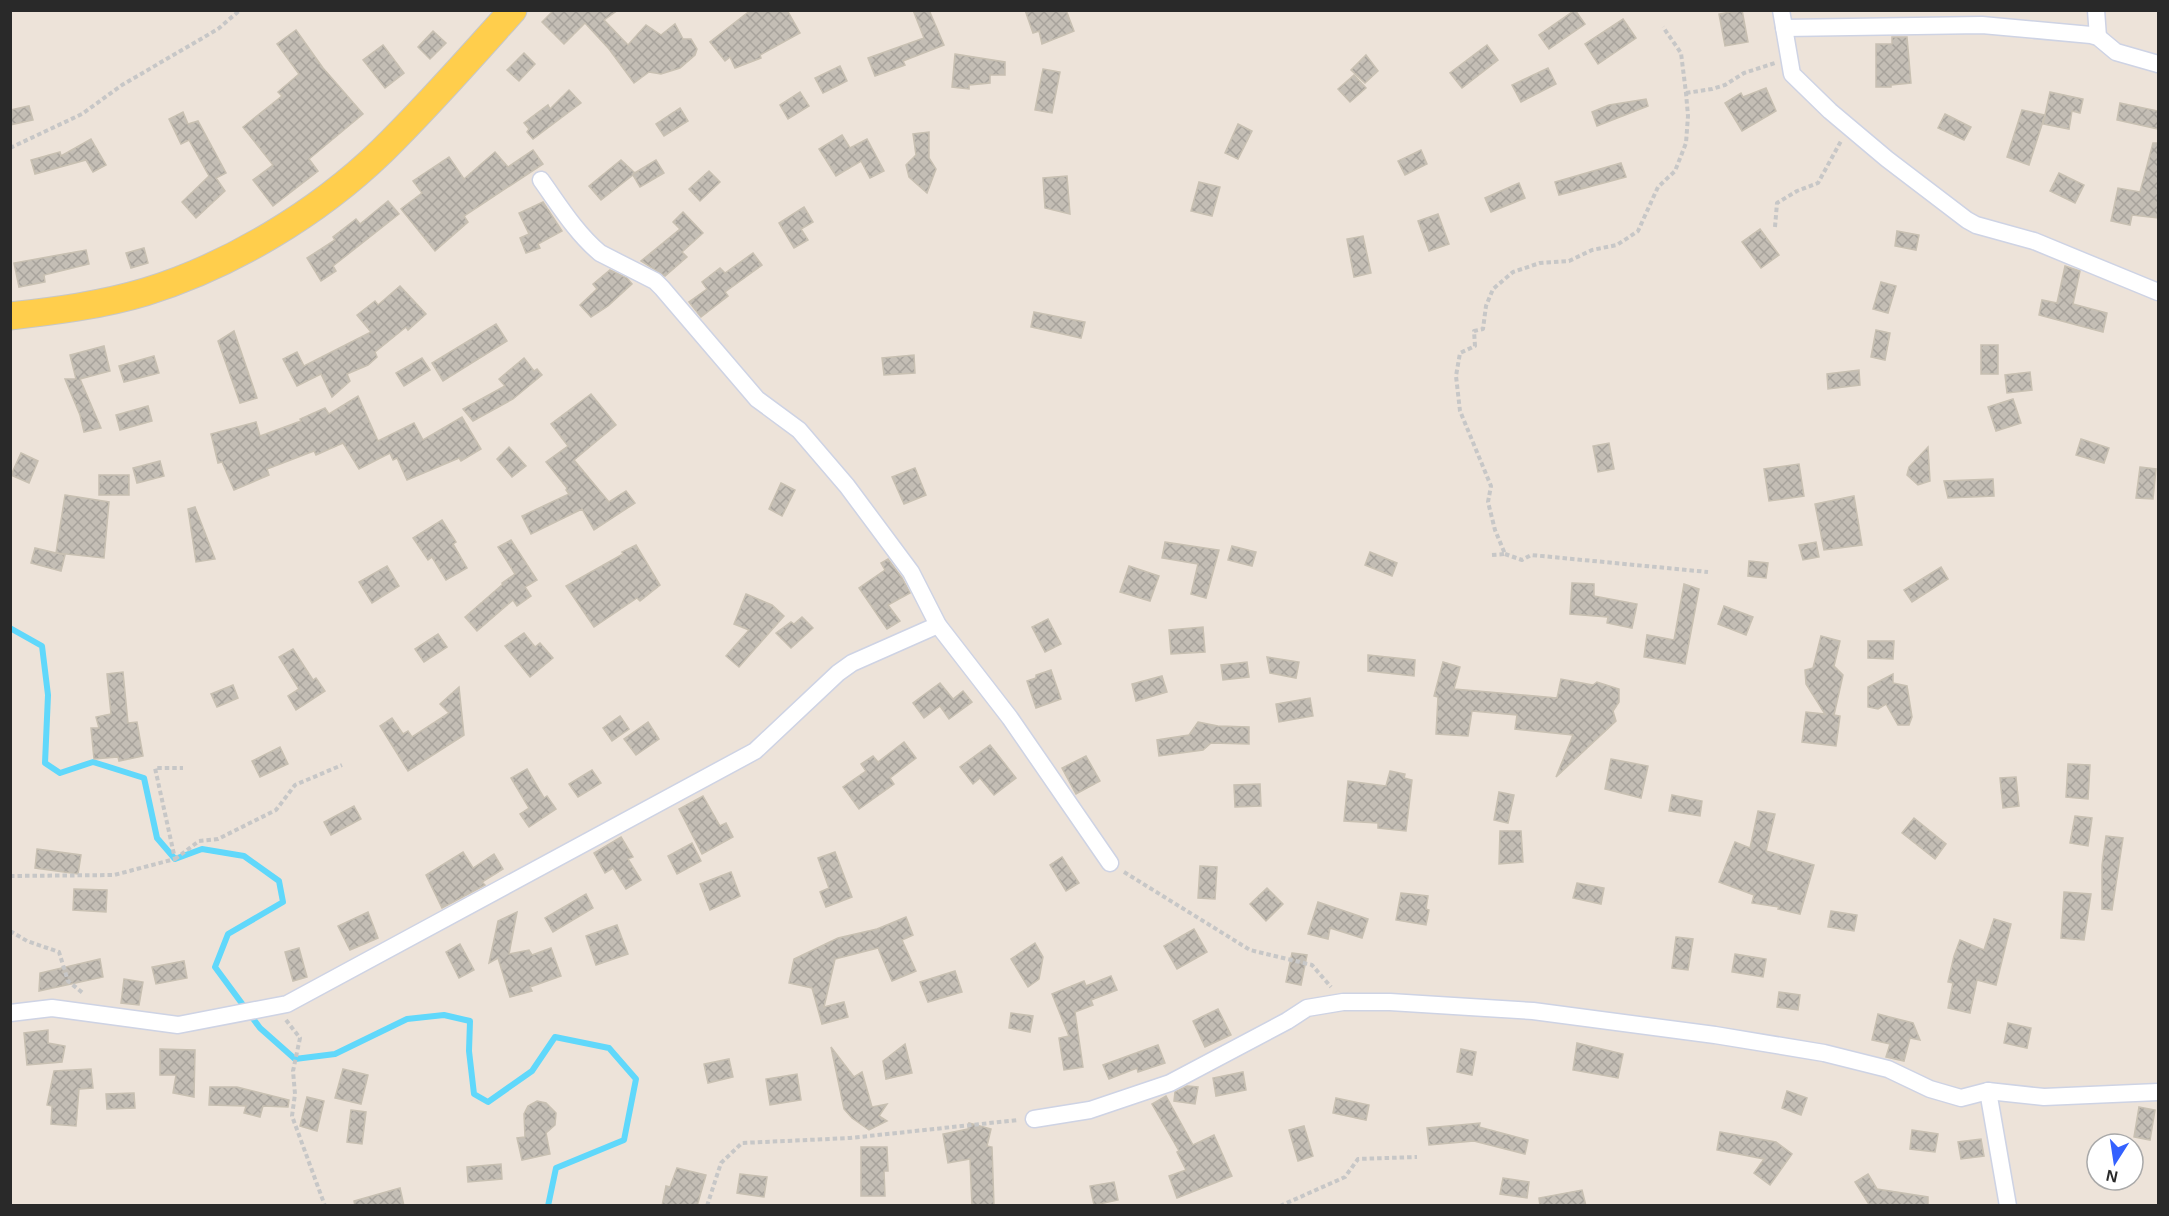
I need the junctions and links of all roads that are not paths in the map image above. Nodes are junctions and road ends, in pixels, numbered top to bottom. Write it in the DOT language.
graph roads {
  1 [pos="513,10"];
  2 [pos="1781,10"];
  3 [pos="2096,10"];
  4 [pos="1784,28"];
  5 [pos="2098,37"];
  6 [pos="2158,64"];
  7 [pos="541,180"];
  8 [pos="2158,292"];
  9 [pos="10,316"];
  10 [pos="938,626"];
  11 [pos="1110,863"];
  12 [pos="10,1013"];
  13 [pos="1988,1091"];
  14 [pos="2158,1092"];
  15 [pos="1034,1119"];
  16 [pos="2008,1206"];
  1 -- 9 [label="main road"];
  2 -- 4 [label="street"];
  3 -- 5 [label="street"];
  4 -- 5 [label="street"];
  4 -- 8 [label="street"];
  5 -- 6 [label="street"];
  7 -- 10 [label="street"];
  10 -- 11 [label="street"];
  10 -- 12 [label="street"];
  13 -- 14 [label="street"];
  13 -- 15 [label="street"];
  13 -- 16 [label="street"];
}
